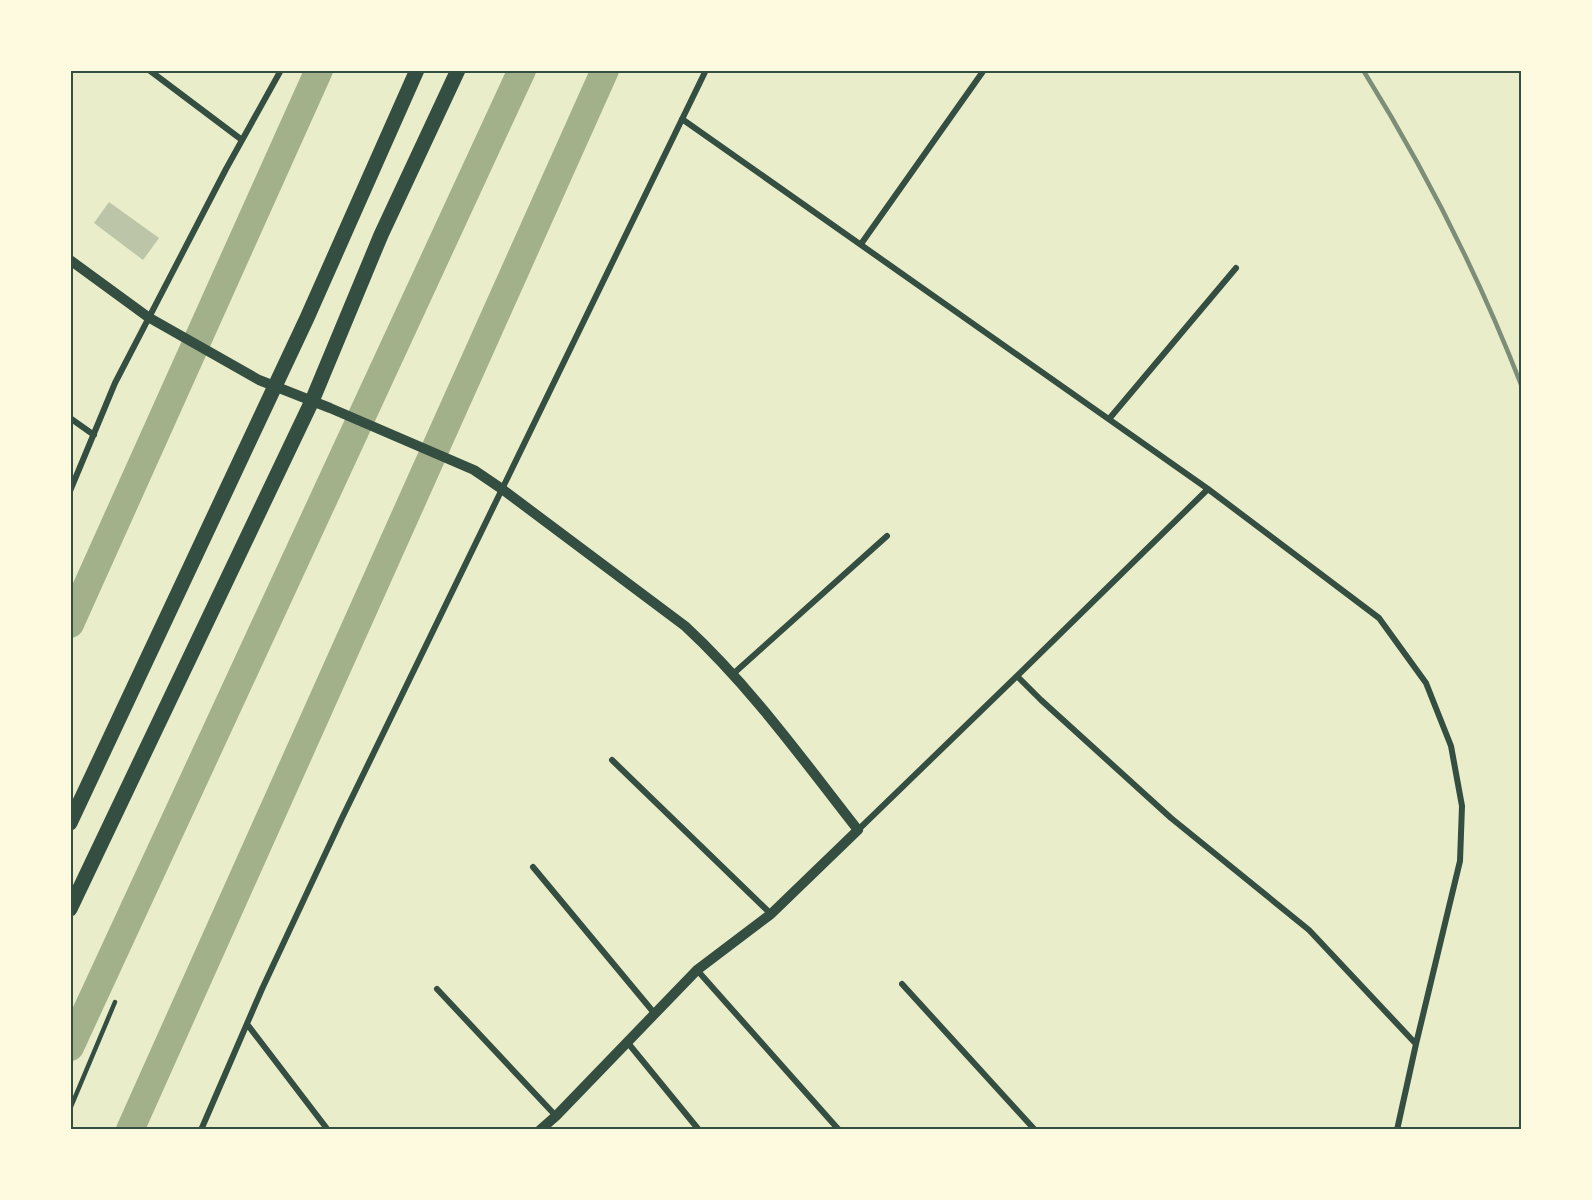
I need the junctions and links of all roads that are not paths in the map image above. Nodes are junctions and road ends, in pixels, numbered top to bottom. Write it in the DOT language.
graph roads {
  1 [pos="149,70"];
  2 [pos="281,70"];
  3 [pos="417,70"];
  4 [pos="458,70"];
  5 [pos="706,70"];
  6 [pos="984,70"];
  7 [pos="682,119"];
  8 [pos="242,140"];
  9 [pos="861,244"];
  10 [pos="70,260"];
  11 [pos="1236,268"];
  12 [pos="148,317"];
  13 [pos="275,386"];
  14 [pos="312,401"];
  15 [pos="70,418"];
  16 [pos="1109,419"];
  17 [pos="94,435"];
  18 [pos="502,489"];
  19 [pos="1208,489"];
  20 [pos="70,491"];
  21 [pos="886,536"];
  22 [pos="733,674"];
  23 [pos="1017,676"];
  24 [pos="612,760"];
  25 [pos="70,822"];
  26 [pos="858,830"];
  27 [pos="533,867"];
  28 [pos="70,909"];
  29 [pos="771,914"];
  30 [pos="697,970"];
  31 [pos="902,984"];
  32 [pos="437,989"];
  33 [pos="115,1002"];
  34 [pos="655,1014"];
  35 [pos="247,1024"];
  36 [pos="628,1043"];
  37 [pos="1416,1044"];
  38 [pos="70,1109"];
  39 [pos="556,1116"];
  40 [pos="201,1130"];
  41 [pos="328,1130"];
  42 [pos="540,1130"];
  43 [pos="699,1130"];
  44 [pos="839,1130"];
  45 [pos="1035,1130"];
  46 [pos="1397,1130"];
  1 -- 8 [label="street"];
  2 -- 8 [label="street"];
  3 -- 13 [label="main road"];
  4 -- 14 [label="main road"];
  5 -- 7 [label="street"];
  6 -- 9 [label="street"];
  7 -- 9 [label="street"];
  7 -- 18 [label="street"];
  8 -- 12 [label="street"];
  9 -- 16 [label="street"];
  10 -- 12 [label="street"];
  11 -- 16 [label="street"];
  12 -- 13 [label="street"];
  12 -- 17 [label="street"];
  13 -- 14 [label="street"];
  13 -- 25 [label="main road"];
  14 -- 18 [label="street"];
  14 -- 28 [label="main road"];
  15 -- 17 [label="street"];
  16 -- 19 [label="street"];
  17 -- 20 [label="street"];
  18 -- 22 [label="street"];
  18 -- 35 [label="street"];
  19 -- 23 [label="street"];
  19 -- 37 [label="street"];
  21 -- 22 [label="street"];
  22 -- 26 [label="street"];
  23 -- 26 [label="street"];
  23 -- 37 [label="street"];
  24 -- 29 [label="street"];
  26 -- 29 [label="street"];
  27 -- 34 [label="street"];
  29 -- 30 [label="street"];
  30 -- 34 [label="street"];
  30 -- 44 [label="street"];
  31 -- 45 [label="street"];
  32 -- 39 [label="street"];
  33 -- 38 [label="lane"];
  34 -- 36 [label="street"];
  35 -- 40 [label="street"];
  35 -- 41 [label="street"];
  36 -- 39 [label="street"];
  36 -- 43 [label="street"];
  37 -- 46 [label="street"];
  39 -- 42 [label="street"];
}
